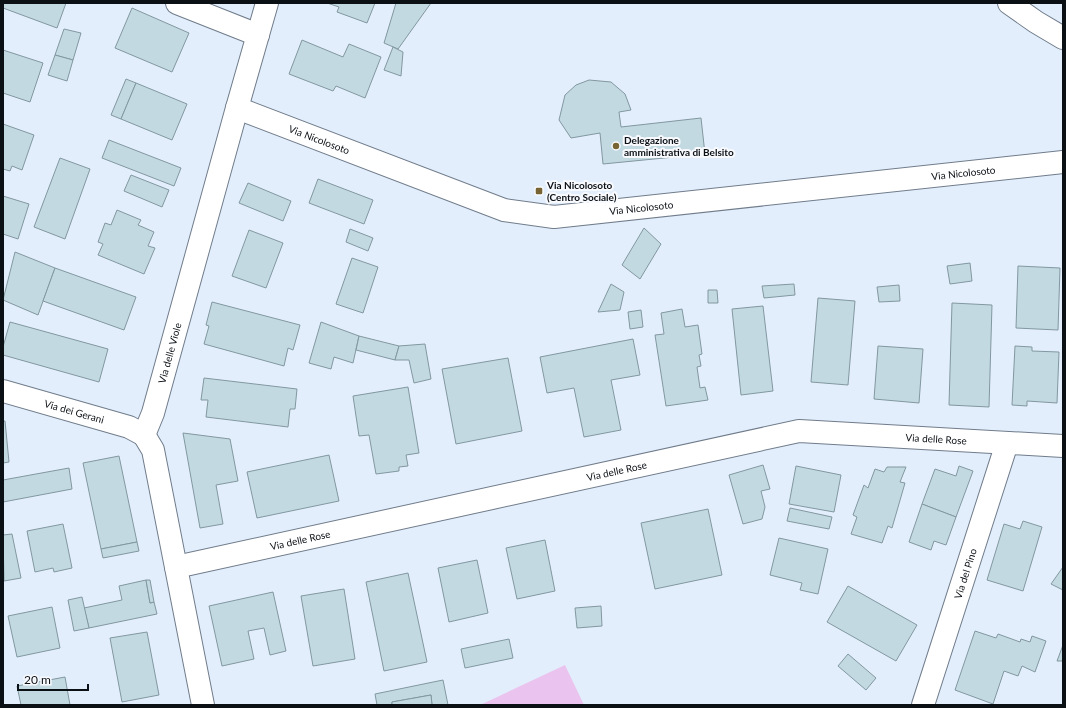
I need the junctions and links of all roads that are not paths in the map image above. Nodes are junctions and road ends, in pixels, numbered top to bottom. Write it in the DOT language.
graph roads {
  1 [pos="177,3"];
  2 [pos="268,3"];
  3 [pos="1009,3"];
  4 [pos="258,35"];
  5 [pos="1063,38"];
  6 [pos="236,108"];
  7 [pos="1063,162"];
  8 [pos="3,391"];
  9 [pos="144,435"];
  10 [pos="1007,443"];
  11 [pos="1063,446"];
  12 [pos="176,567"];
  13 [pos="203,705"];
  14 [pos="923,705"];
  1 -- 4 [label="street"];
  2 -- 4 [label="street, Via delle Viole"];
  3 -- 5 [label="street"];
  4 -- 6 [label="street, Via delle Viole"];
  6 -- 7 [label="street, Via Nicolosoto"];
  6 -- 9 [label="street, Via delle Viole"];
  8 -- 9 [label="street, Via dei Gerani"];
  9 -- 12 [label="street"];
  10 -- 11 [label="street, Via delle Rose"];
  10 -- 12 [label="street, Via delle Rose"];
  10 -- 14 [label="street, Via del Pino"];
  12 -- 13 [label="street"];
}
